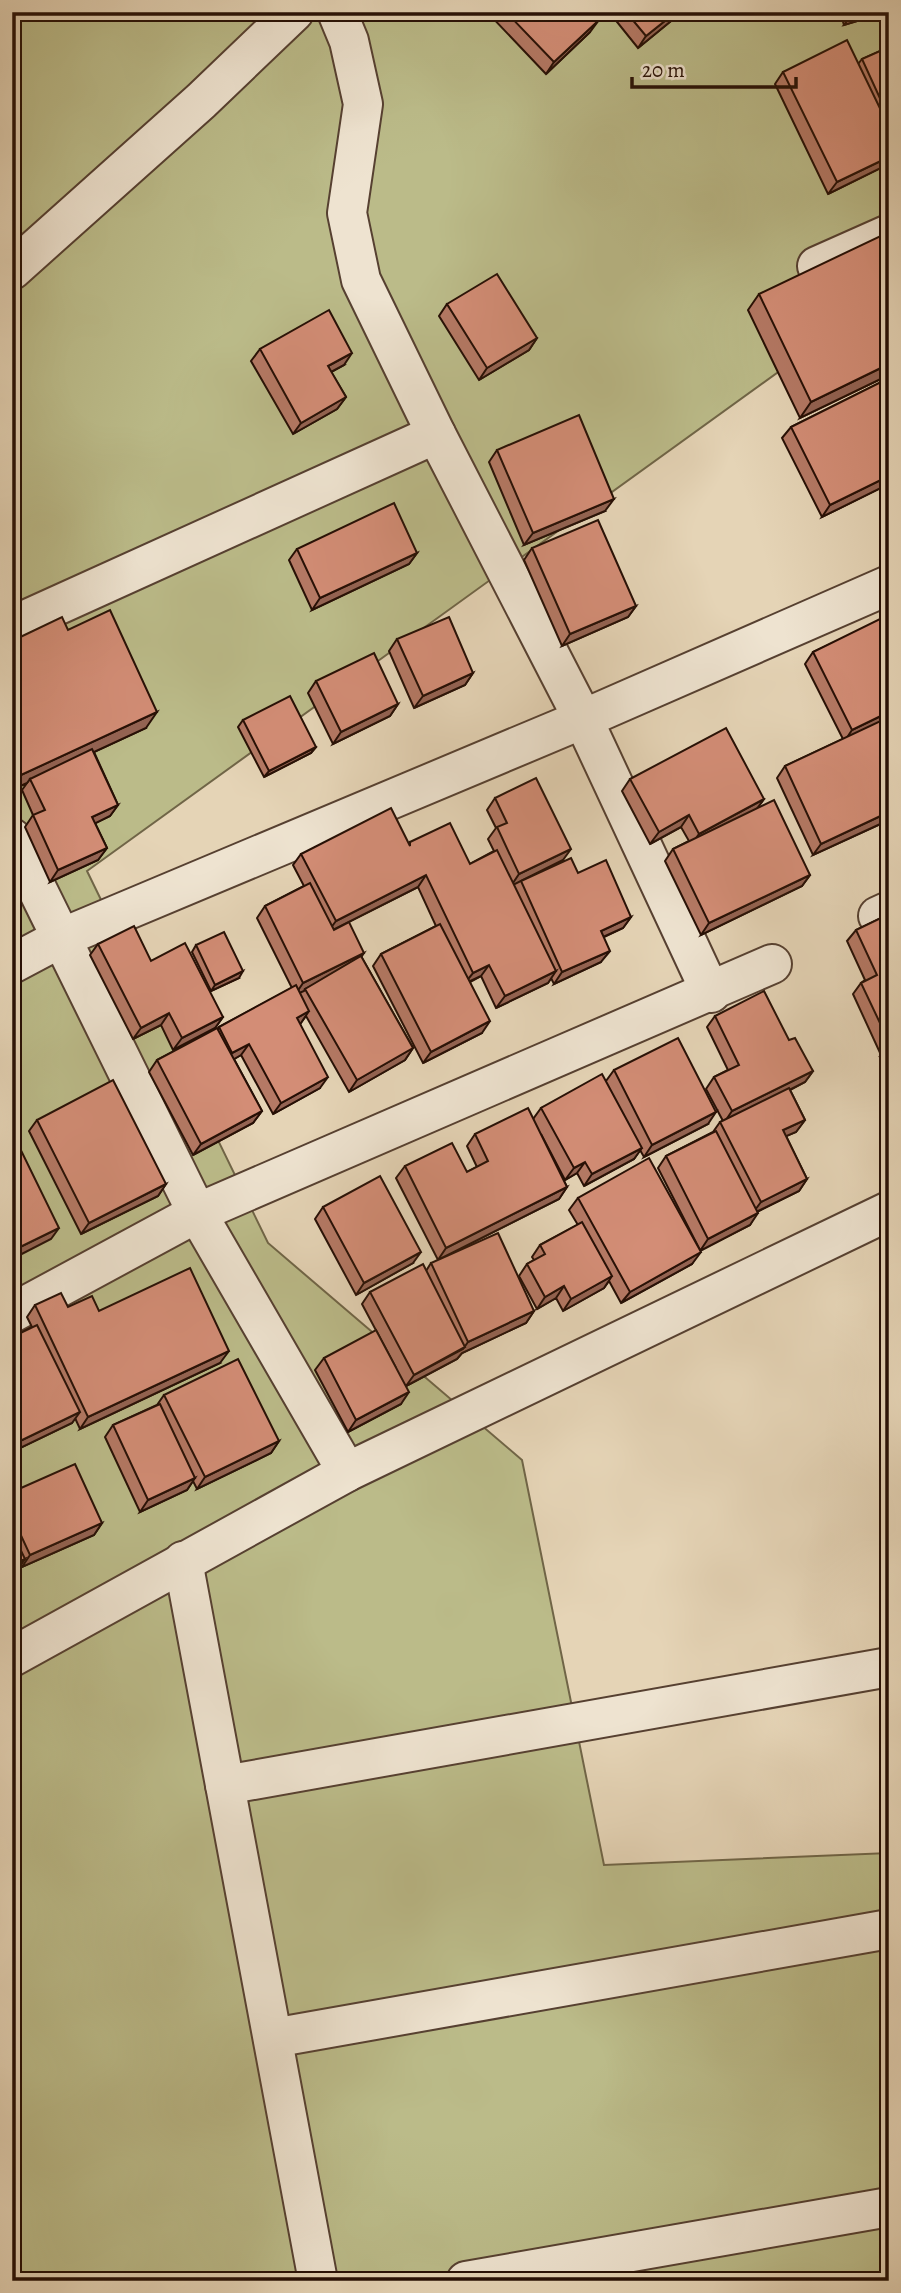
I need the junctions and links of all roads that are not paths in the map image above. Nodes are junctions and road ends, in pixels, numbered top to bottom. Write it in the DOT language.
graph roads {
  1 [pos="294,12"];
  2 [pos="337,12"];
  3 [pos="889,233"];
  4 [pos="817,265"];
  5 [pos="12,270"];
  6 [pos="436,434"];
  7 [pos="889,585"];
  8 [pos="12,626"];
  9 [pos="583,719"];
  10 [pos="12,838"];
  11 [pos="61,938"];
  12 [pos="12,964"];
  13 [pos="772,964"];
  14 [pos="711,993"];
  15 [pos="889,1211"];
  16 [pos="197,1213"];
  17 [pos="12,1313"];
  18 [pos="347,1472"];
  19 [pos="183,1561"];
  20 [pos="12,1657"];
  21 [pos="889,1667"];
  22 [pos="225,1785"];
  23 [pos="889,1928"];
  24 [pos="273,2038"];
  25 [pos="889,2207"];
  26 [pos="318,2281"];
  27 [pos="466,2281"];
  1 -- 5 [label="street"];
  2 -- 6 [label="street"];
  3 -- 4 [label="street"];
  6 -- 8 [label="street"];
  6 -- 9 [label="street"];
  7 -- 9 [label="street"];
  9 -- 11 [label="street"];
  9 -- 14 [label="street"];
  10 -- 11 [label="street"];
  11 -- 12 [label="street"];
  11 -- 16 [label="street"];
  13 -- 14 [label="street"];
  14 -- 16 [label="street"];
  15 -- 18 [label="street"];
  16 -- 17 [label="street"];
  16 -- 18 [label="street"];
  18 -- 19 [label="street"];
  19 -- 20 [label="street"];
  19 -- 22 [label="street"];
  21 -- 22 [label="street"];
  22 -- 24 [label="street"];
  23 -- 24 [label="street"];
  24 -- 26 [label="street"];
  25 -- 27 [label="street"];
}
